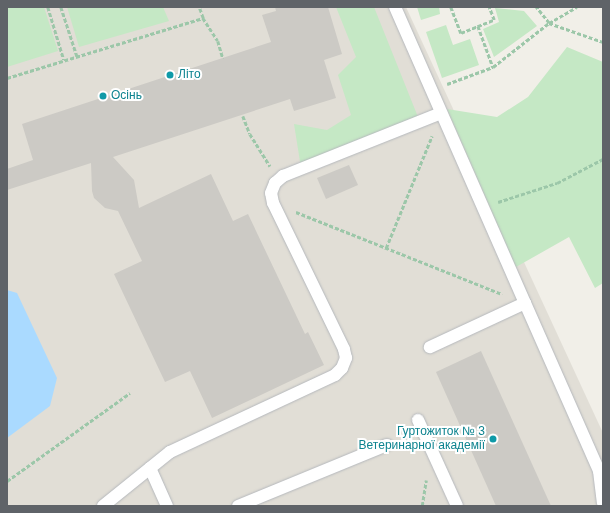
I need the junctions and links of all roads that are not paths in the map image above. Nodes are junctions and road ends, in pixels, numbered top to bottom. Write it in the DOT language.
graph roads {
  1 [pos="395,7"];
  2 [pos="441,113"];
  3 [pos="525,303"];
  4 [pos="430,347"];
  5 [pos="418,420"];
  6 [pos="387,445"];
  7 [pos="150,468"];
  8 [pos="603,503"];
  9 [pos="103,506"];
  10 [pos="167,506"];
  11 [pos="238,506"];
  12 [pos="457,506"];
  1 -- 2 [label="lane"];
  2 -- 3 [label="lane"];
  2 -- 7 [label="lane"];
  3 -- 4 [label="lane"];
  3 -- 8 [label="lane"];
  5 -- 12 [label="lane"];
  6 -- 11 [label="lane"];
  7 -- 9 [label="lane"];
  7 -- 10 [label="lane"];
}
